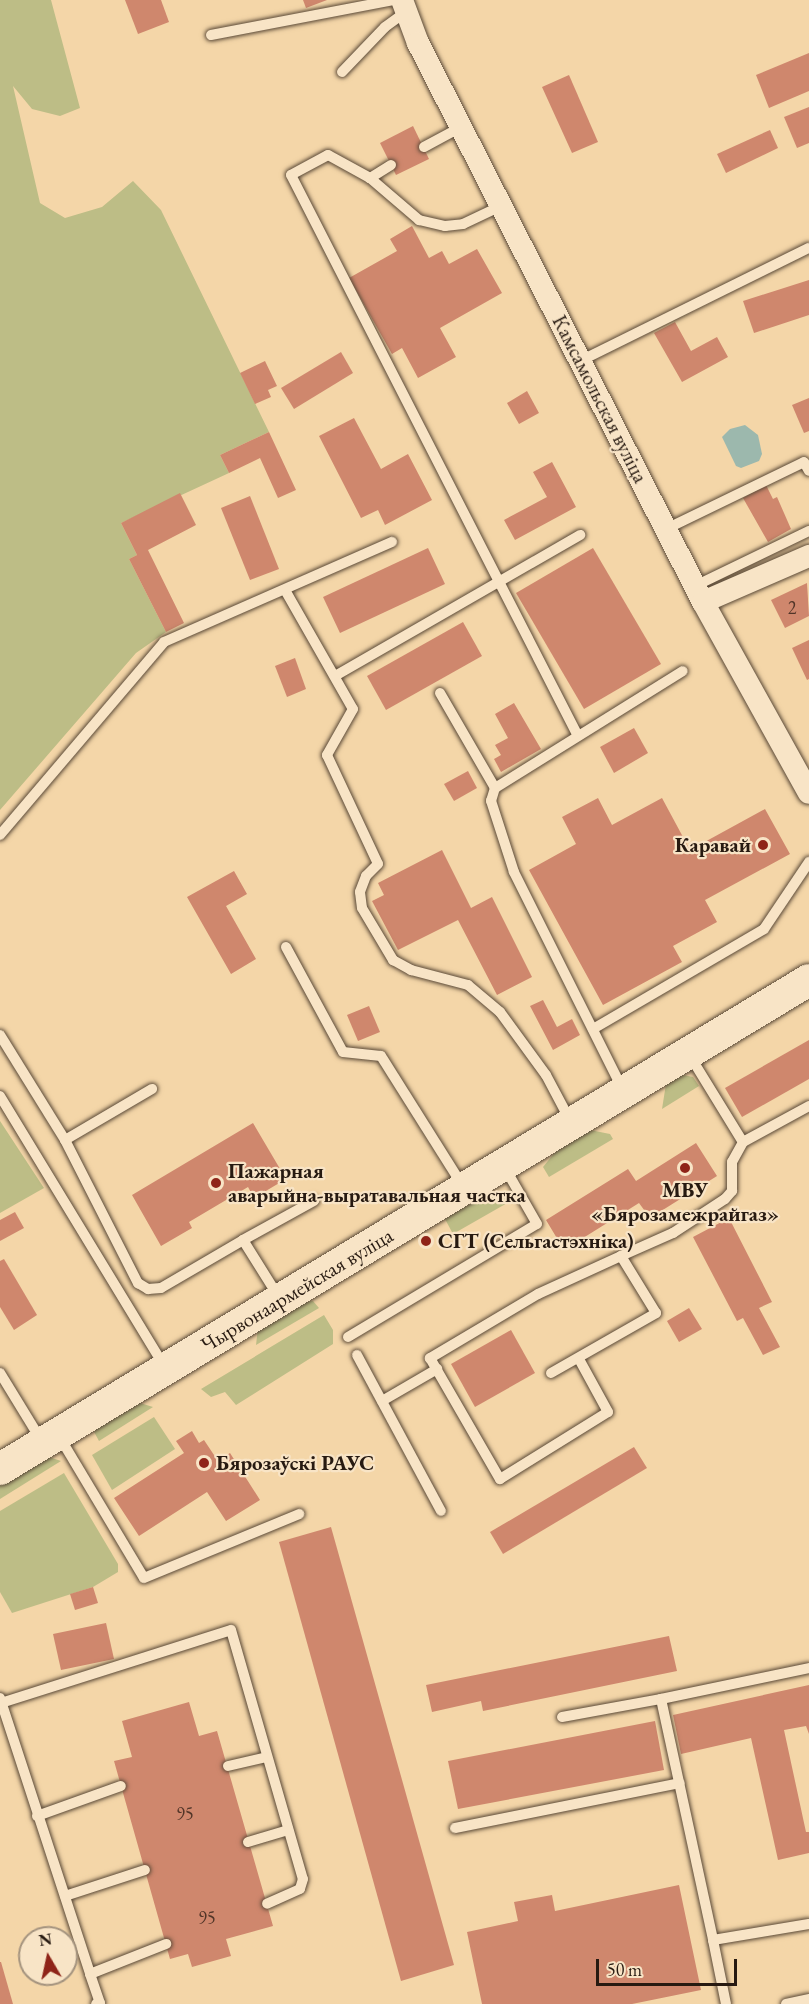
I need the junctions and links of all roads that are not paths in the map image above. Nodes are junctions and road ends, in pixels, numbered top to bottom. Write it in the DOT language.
graph roads {
  1 [pos="401,4"];
  2 [pos="211,35"];
  3 [pos="342,72"];
  4 [pos="461,127"];
  5 [pos="424,147"];
  6 [pos="391,165"];
  7 [pos="370,178"];
  8 [pos="501,206"];
  9 [pos="809,248"];
  10 [pos="580,361"];
  11 [pos="809,471"];
  12 [pos="666,529"];
  13 [pos="809,531"];
  14 [pos="580,535"];
  15 [pos="392,542"];
  16 [pos="809,556"];
  17 [pos="497,579"];
  18 [pos="285,590"];
  19 [pos="699,594"];
  20 [pos="683,671"];
  21 [pos="334,676"];
  22 [pos="440,693"];
  23 [pos="578,736"];
  24 [pos="495,788"];
  25 [pos="809,793"];
  26 [pos="0,835"];
  27 [pos="809,862"];
  28 [pos="286,947"];
  29 [pos="809,980"];
  30 [pos="593,1029"];
  31 [pos="0,1035"];
  32 [pos="689,1054"];
  33 [pos="152,1089"];
  34 [pos="625,1093"];
  35 [pos="0,1096"];
  36 [pos="809,1106"];
  37 [pos="573,1125"];
  38 [pos="65,1140"];
  39 [pos="743,1142"];
  40 [pos="504,1167"];
  41 [pos="465,1191"];
  42 [pos="314,1201"];
  43 [pos="243,1240"];
  44 [pos="621,1256"];
  45 [pos="280,1300"];
  46 [pos="348,1337"];
  47 [pos="357,1355"];
  48 [pos="579,1359"];
  49 [pos="165,1369"];
  50 [pos="437,1369"];
  51 [pos="0,1373"];
  52 [pos="551,1373"];
  53 [pos="382,1401"];
  54 [pos="50,1439"];
  55 [pos="0,1469"];
  56 [pos="441,1511"];
  57 [pos="299,1514"];
  58 [pos="809,1668"];
  59 [pos="661,1699"];
  60 [pos="1,1700"];
  61 [pos="562,1717"];
  62 [pos="3,1720"];
  63 [pos="267,1757"];
  64 [pos="228,1766"];
  65 [pos="680,1783"];
  66 [pos="121,1786"];
  67 [pos="37,1816"];
  68 [pos="455,1828"];
  69 [pos="288,1830"];
  70 [pos="248,1842"];
  71 [pos="145,1870"];
  72 [pos="65,1896"];
  73 [pos="267,1904"];
  74 [pos="809,1924"];
  75 [pos="713,1940"];
  76 [pos="166,1944"];
  77 [pos="90,1974"];
  78 [pos="809,1999"];
  79 [pos="96,2004"];
  80 [pos="726,2004"];
  81 [pos="786,2004"];
  1 -- 2 [label="lane"];
  1 -- 3 [label="lane"];
  1 -- 4 [label="street, Камсамольская вуліца"];
  4 -- 5 [label="lane"];
  4 -- 8 [label="street, Камсамольская вуліца"];
  6 -- 7 [label="lane"];
  7 -- 8 [label="lane"];
  7 -- 17 [label="lane"];
  8 -- 10 [label="street, Камсамольская вуліца"];
  9 -- 10 [label="lane"];
  10 -- 12 [label="street, Камсамольская вуліца"];
  11 -- 12 [label="lane"];
  12 -- 19 [label="street, Камсамольская вуліца"];
  13 -- 19 [label="lane"];
  14 -- 17 [label="lane"];
  15 -- 18 [label="lane"];
  16 -- 19 [label="street"];
  17 -- 21 [label="lane"];
  17 -- 23 [label="lane"];
  18 -- 21 [label="lane"];
  18 -- 26 [label="lane"];
  19 -- 25 [label="street, Камсамольская вуліца"];
  20 -- 23 [label="lane"];
  21 -- 37 [label="lane"];
  22 -- 24 [label="lane"];
  23 -- 24 [label="lane"];
  24 -- 30 [label="lane"];
  27 -- 30 [label="lane"];
  28 -- 41 [label="lane"];
  29 -- 32 [label="main road, Чырвонаармейская вуліца"];
  30 -- 34 [label="lane"];
  31 -- 38 [label="lane"];
  32 -- 34 [label="main road, Чырвонаармейская вуліца"];
  32 -- 39 [label="lane"];
  33 -- 38 [label="lane"];
  34 -- 37 [label="main road, Чырвонаармейская вуліца"];
  35 -- 49 [label="lane"];
  36 -- 39 [label="lane"];
  37 -- 40 [label="main road, Чырвонаармейская вуліца"];
  38 -- 43 [label="lane"];
  39 -- 44 [label="lane"];
  40 -- 41 [label="main road, Чырвонаармейская вуліца"];
  40 -- 46 [label="lane"];
  41 -- 45 [label="main road, Чырвонаармейская вуліца"];
  42 -- 43 [label="lane"];
  43 -- 45 [label="lane"];
  44 -- 48 [label="lane"];
  44 -- 50 [label="lane"];
  45 -- 49 [label="main road, Чырвонаармейская вуліца"];
  47 -- 53 [label="lane"];
  48 -- 50 [label="lane"];
  48 -- 52 [label="lane"];
  49 -- 54 [label="main road, Чырвонаармейская вуліца"];
  50 -- 53 [label="lane"];
  51 -- 54 [label="lane"];
  53 -- 56 [label="lane"];
  54 -- 55 [label="main road, Чырвонаармейская вуліца"];
  54 -- 57 [label="lane"];
  58 -- 59 [label="lane"];
  59 -- 61 [label="lane"];
  59 -- 65 [label="lane"];
  60 -- 62 [label="lane"];
  60 -- 63 [label="lane"];
  62 -- 67 [label="lane"];
  63 -- 64 [label="lane"];
  63 -- 69 [label="lane"];
  65 -- 68 [label="lane"];
  65 -- 75 [label="lane"];
  66 -- 67 [label="lane"];
  67 -- 72 [label="lane"];
  69 -- 70 [label="lane"];
  69 -- 73 [label="lane"];
  71 -- 72 [label="lane"];
  72 -- 77 [label="lane"];
  74 -- 75 [label="lane"];
  75 -- 80 [label="lane"];
  76 -- 77 [label="lane"];
  77 -- 79 [label="lane"];
  78 -- 81 [label="lane"];
}
